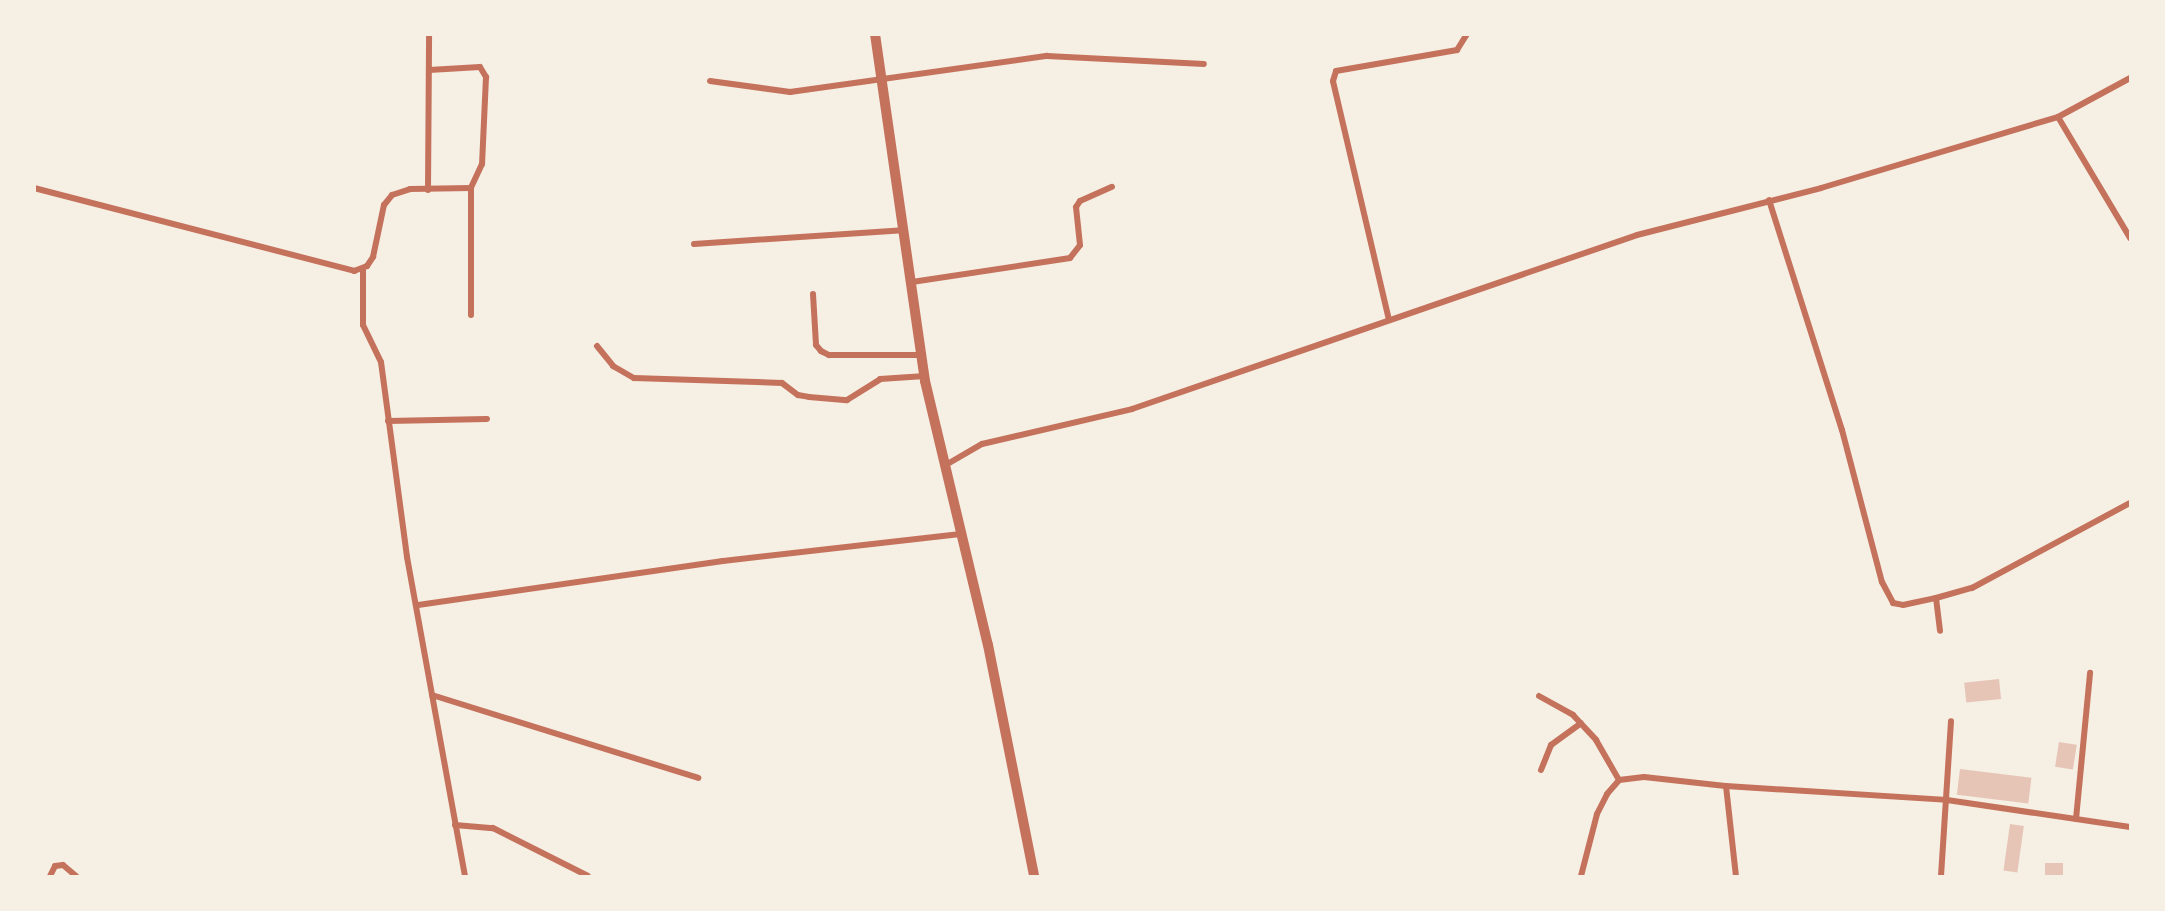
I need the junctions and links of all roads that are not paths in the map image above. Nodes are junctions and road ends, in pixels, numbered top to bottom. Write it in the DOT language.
graph roads {
  1 [pos="429,34"];
  2 [pos="875,34"];
  3 [pos="1467,34"];
  4 [pos="1204,64"];
  5 [pos="429,70"];
  6 [pos="2130,78"];
  7 [pos="710,81"];
  8 [pos="882,82"];
  9 [pos="2058,117"];
  10 [pos="1112,187"];
  11 [pos="34,188"];
  12 [pos="471,188"];
  13 [pos="428,190"];
  14 [pos="1769,200"];
  15 [pos="903,230"];
  16 [pos="2130,238"];
  17 [pos="694,244"];
  18 [pos="363,269"];
  19 [pos="912,282"];
  20 [pos="813,294"];
  21 [pos="471,315"];
  22 [pos="1389,320"];
  23 [pos="597,346"];
  24 [pos="922,355"];
  25 [pos="925,376"];
  26 [pos="487,419"];
  27 [pos="388,421"];
  28 [pos="944,466"];
  29 [pos="2130,503"];
  30 [pos="960,534"];
  31 [pos="1936,598"];
  32 [pos="418,605"];
  33 [pos="1940,632"];
  34 [pos="2090,673"];
  35 [pos="432,695"];
  36 [pos="1539,696"];
  37 [pos="1951,721"];
  38 [pos="1581,723"];
  39 [pos="1541,771"];
  40 [pos="698,778"];
  41 [pos="1619,780"];
  42 [pos="1726,786"];
  43 [pos="1947,800"];
  44 [pos="2076,819"];
  45 [pos="454,825"];
  46 [pos="2130,827"];
  47 [pos="50,876"];
  48 [pos="76,876"];
  49 [pos="465,876"];
  50 [pos="588,876"];
  51 [pos="1034,876"];
  52 [pos="1581,876"];
  53 [pos="1736,876"];
  54 [pos="1941,876"];
  1 -- 5 [label="street"];
  2 -- 8 [label="street"];
  3 -- 22 [label="street"];
  4 -- 8 [label="street"];
  5 -- 12 [label="street"];
  5 -- 13 [label="street"];
  6 -- 9 [label="street"];
  7 -- 8 [label="street"];
  8 -- 15 [label="street"];
  9 -- 14 [label="street"];
  9 -- 16 [label="street"];
  10 -- 19 [label="street"];
  11 -- 18 [label="street"];
  12 -- 13 [label="street"];
  12 -- 21 [label="street"];
  13 -- 18 [label="street"];
  14 -- 22 [label="street"];
  14 -- 31 [label="street"];
  15 -- 17 [label="street"];
  15 -- 19 [label="street"];
  18 -- 27 [label="street"];
  19 -- 24 [label="street"];
  20 -- 24 [label="street"];
  22 -- 28 [label="street"];
  23 -- 25 [label="street"];
  24 -- 25 [label="street"];
  25 -- 28 [label="street"];
  26 -- 27 [label="street"];
  27 -- 32 [label="street"];
  28 -- 30 [label="street"];
  29 -- 31 [label="street"];
  30 -- 32 [label="street"];
  30 -- 51 [label="street"];
  31 -- 33 [label="street"];
  32 -- 35 [label="street"];
  34 -- 44 [label="street"];
  35 -- 40 [label="street"];
  35 -- 45 [label="street"];
  36 -- 38 [label="street"];
  37 -- 43 [label="street"];
  38 -- 39 [label="street"];
  38 -- 41 [label="street"];
  41 -- 42 [label="street"];
  41 -- 52 [label="street"];
  42 -- 43 [label="street"];
  42 -- 53 [label="street"];
  43 -- 44 [label="street"];
  43 -- 54 [label="street"];
  44 -- 46 [label="street"];
  45 -- 49 [label="street"];
  45 -- 50 [label="street"];
  47 -- 48 [label="street"];
}
